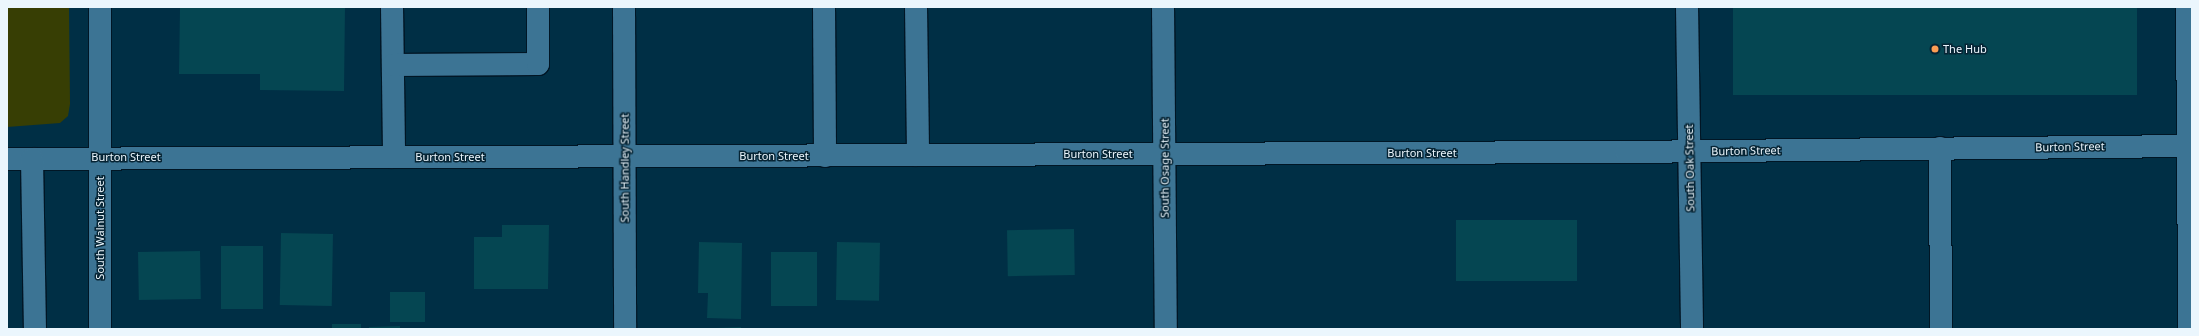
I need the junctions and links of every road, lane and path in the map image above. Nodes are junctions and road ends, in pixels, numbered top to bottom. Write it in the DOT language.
graph roads {
  1 [pos="100,7"];
  2 [pos="392,7"];
  3 [pos="538,7"];
  4 [pos="624,7"];
  5 [pos="824,7"];
  6 [pos="916,7"];
  7 [pos="1164,7"];
  8 [pos="1687,7"];
  9 [pos="2187,7"];
  10 [pos="393,65"];
  11 [pos="2188,146"];
  12 [pos="1940,148"];
  13 [pos="1690,152"];
  14 [pos="1165,154"];
  15 [pos="918,155"];
  16 [pos="825,156"];
  17 [pos="394,157"];
  18 [pos="625,157"];
  19 [pos="100,158"];
  20 [pos="7,159"];
  21 [pos="32,159"];
  22 [pos="2190,184"];
  23 [pos="35,329"];
  24 [pos="100,329"];
  25 [pos="625,329"];
  26 [pos="1166,329"];
  27 [pos="1692,329"];
  28 [pos="1941,329"];
  29 [pos="2189,329"];
  1 -- 19 [label="street, South Walnut Street"];
  2 -- 10 [label="street"];
  3 -- 10 [label="street"];
  4 -- 18 [label="street, South Handley Street"];
  5 -- 16 [label="street"];
  6 -- 15 [label="street"];
  7 -- 14 [label="street, South Osage Street"];
  8 -- 13 [label="street, South Oak Street"];
  9 -- 11 [label="street"];
  10 -- 17 [label="street"];
  11 -- 12 [label="street, Burton Street"];
  11 -- 22 [label="street"];
  12 -- 13 [label="street, Burton Street"];
  12 -- 28 [label="street"];
  13 -- 14 [label="street, Burton Street"];
  13 -- 27 [label="street, South Oak Street"];
  14 -- 15 [label="street, Burton Street"];
  14 -- 26 [label="street, South Osage Street"];
  15 -- 16 [label="street, Burton Street"];
  16 -- 18 [label="street, Burton Street"];
  17 -- 18 [label="street, Burton Street"];
  17 -- 19 [label="street, Burton Street"];
  18 -- 25 [label="street, South Handley Street"];
  19 -- 21 [label="street, Burton Street"];
  19 -- 24 [label="street, South Walnut Street"];
  20 -- 21 [label="street, Burton Street"];
  21 -- 23 [label="street"];
  22 -- 29 [label="street"];
}
